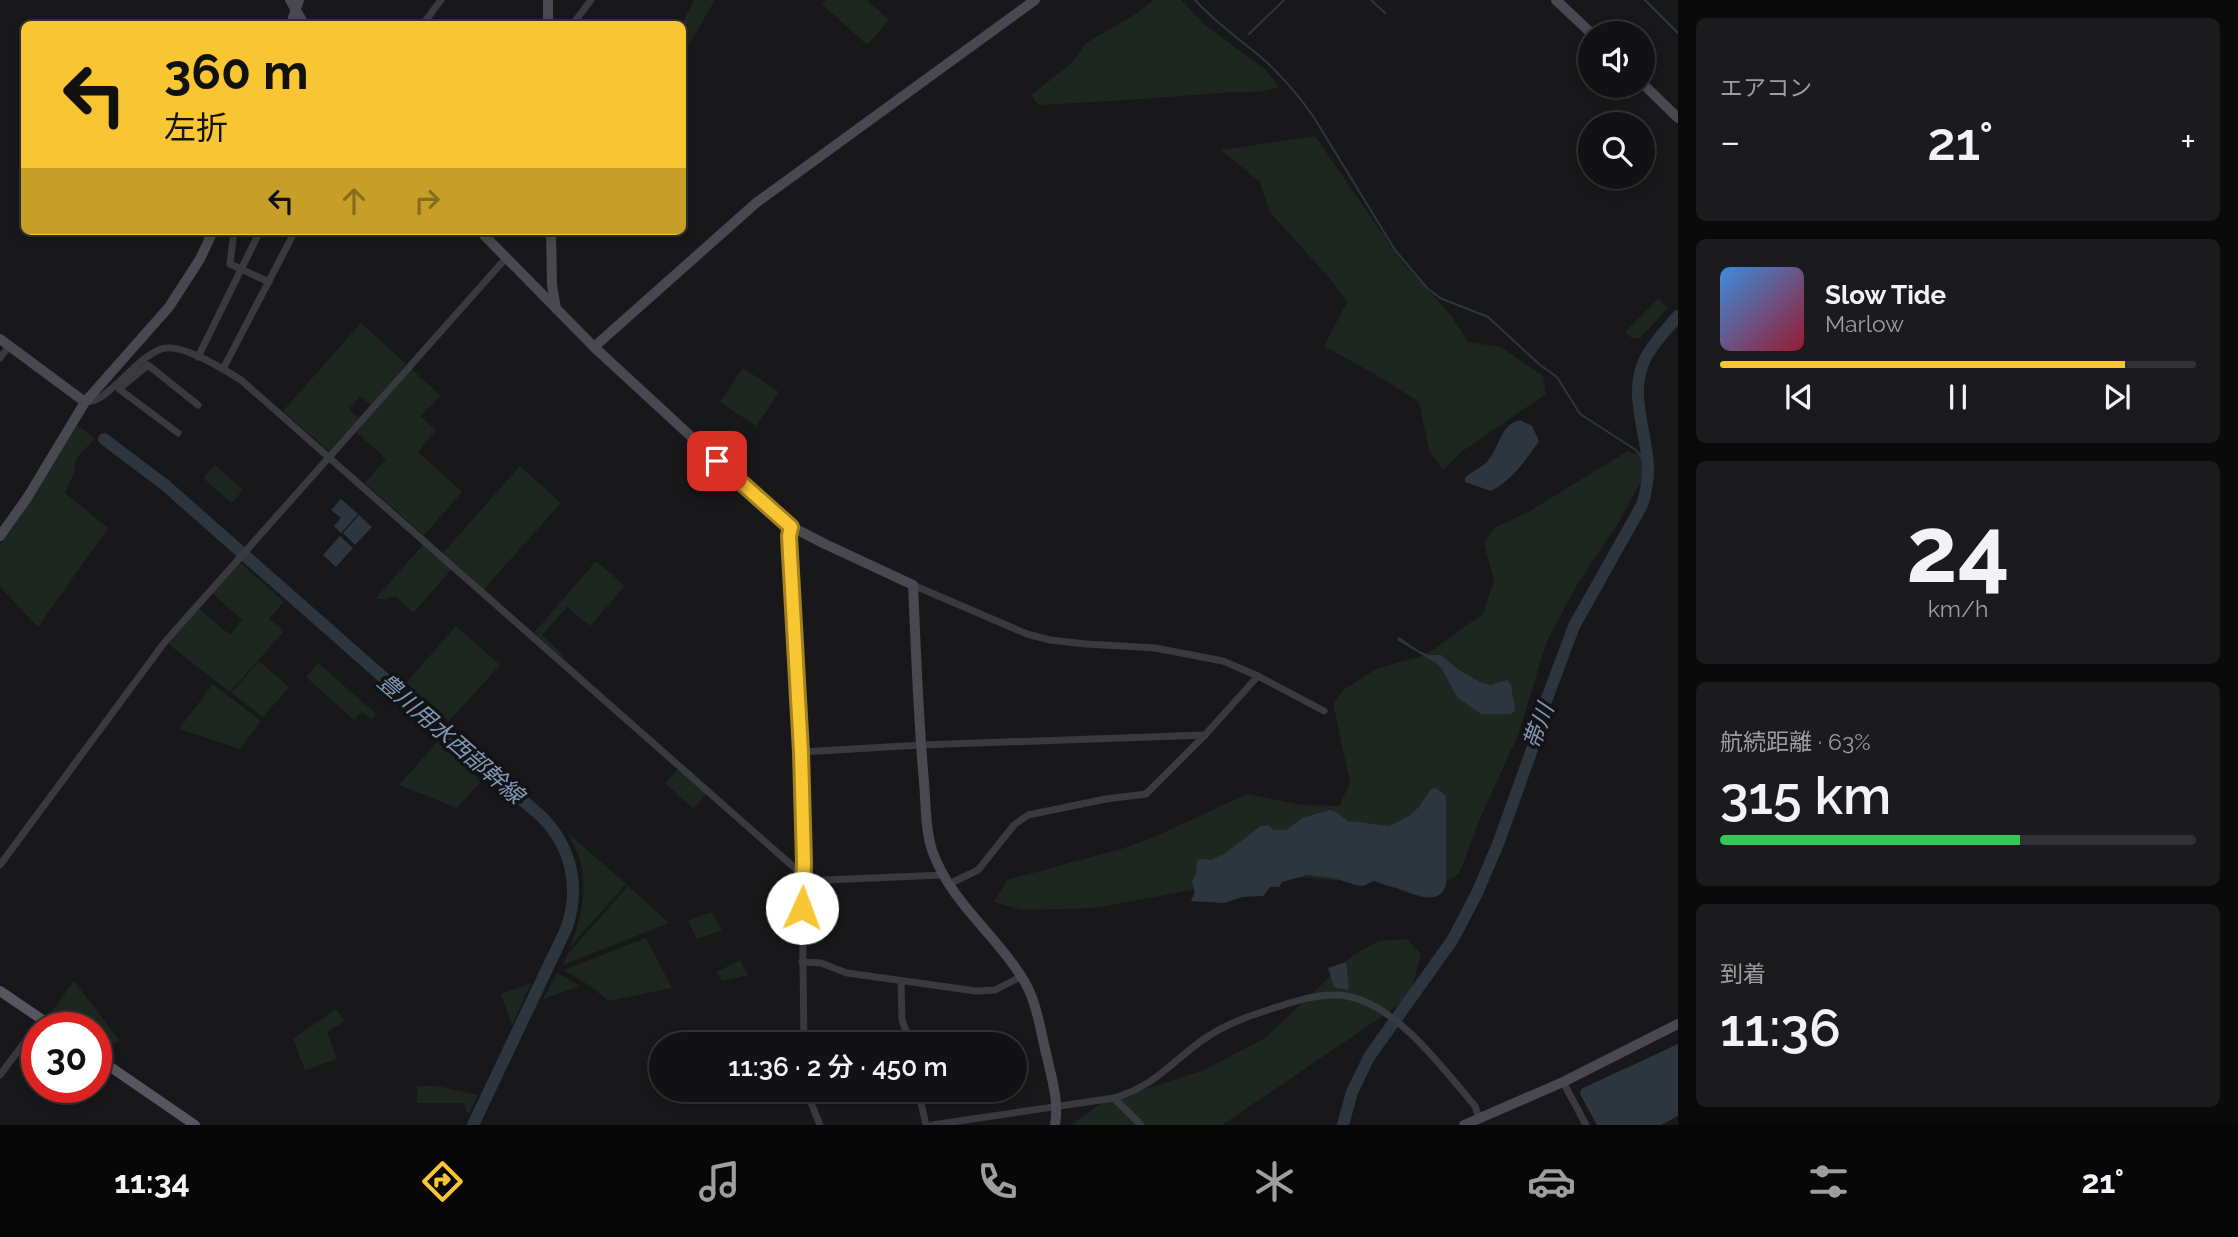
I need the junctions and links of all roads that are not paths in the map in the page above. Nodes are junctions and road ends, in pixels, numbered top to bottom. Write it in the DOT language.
graph roads {
  1 [pos="441,0"];
  2 [pos="548,0"];
  3 [pos="592,0"];
  4 [pos="1035,0"];
  5 [pos="1556,0"];
  6 [pos="295,3"];
  7 [pos="292,21"];
  8 [pos="303,21"];
  9 [pos="425,21"];
  10 [pos="548,21"];
  11 [pos="575,21"];
  12 [pos="1578,21"];
  13 [pos="1655,96"];
  14 [pos="1678,118"];
  15 [pos="211,235"];
  16 [pos="234,235"];
  17 [pos="258,235"];
  18 [pos="293,235"];
  19 [pos="484,235"];
  20 [pos="551,235"];
  21 [pos="506,258"];
  22 [pos="240,269"];
  23 [pos="269,282"];
  24 [pos="556,309"];
  25 [pos="0,339"];
  26 [pos="9,346"];
  27 [pos="594,347"];
  28 [pos="198,357"];
  29 [pos="0,358"];
  30 [pos="223,369"];
  31 [pos="85,402"];
  32 [pos="198,405"];
  33 [pos="178,433"];
  34 [pos="329,455"];
  35 [pos="791,527"];
  36 [pos="0,536"];
  37 [pos="912,584"];
  38 [pos="1258,676"];
  39 [pos="1324,711"];
  40 [pos="1205,735"];
  41 [pos="921,745"];
  42 [pos="801,752"];
  43 [pos="0,865"];
  44 [pos="946,879"];
  45 [pos="802,881"];
  46 [pos="802,962"];
  47 [pos="1022,976"];
  48 [pos="901,981"];
  49 [pos="0,991"];
  50 [pos="32,1012"];
  51 [pos="1678,1024"];
  52 [pos="805,1032"];
  53 [pos="906,1032"];
  54 [pos="21,1047"];
  55 [pos="112,1068"];
  56 [pos="0,1075"];
  57 [pos="1563,1082"];
  58 [pos="1114,1098"];
  59 [pos="811,1102"];
  60 [pos="921,1102"];
  61 [pos="1056,1107"];
  62 [pos="1479,1118"];
  63 [pos="195,1125"];
  64 [pos="820,1125"];
  65 [pos="926,1125"];
  66 [pos="932,1125"];
  67 [pos="1055,1125"];
  68 [pos="1141,1125"];
  69 [pos="1464,1125"];
  70 [pos="1586,1125"];
  1 -- 9 [label="street"];
  2 -- 10 [label="street"];
  3 -- 11 [label="street"];
  4 -- 27 [label="street"];
  5 -- 12 [label="street"];
  6 -- 7 [label="street"];
  6 -- 8 [label="street"];
  13 -- 14 [label="street"];
  15 -- 31 [label="street"];
  16 -- 22 [label="street"];
  17 -- 22 [label="street"];
  18 -- 23 [label="street"];
  19 -- 21 [label="street"];
  20 -- 24 [label="street"];
  21 -- 24 [label="street"];
  21 -- 34 [label="street"];
  22 -- 23 [label="street"];
  22 -- 28 [label="street"];
  23 -- 30 [label="street"];
  24 -- 27 [label="street"];
  25 -- 26 [label="street"];
  26 -- 29 [label="street"];
  26 -- 31 [label="street"];
  27 -- 35 [label="street"];
  28 -- 30 [label="street"];
  28 -- 31 [label="street"];
  30 -- 34 [label="street"];
  31 -- 36 [label="street"];
  32 -- 33 [label="street"];
  34 -- 43 [label="street"];
  34 -- 45 [label="street"];
  35 -- 37 [label="street"];
  35 -- 42 [label="street"];
  37 -- 38 [label="street"];
  37 -- 41 [label="street"];
  38 -- 39 [label="street"];
  38 -- 40 [label="street"];
  40 -- 41 [label="street"];
  40 -- 44 [label="street"];
  41 -- 42 [label="street"];
  41 -- 44 [label="street"];
  42 -- 45 [label="street"];
  44 -- 45 [label="street"];
  44 -- 47 [label="street"];
  45 -- 46 [label="street"];
  46 -- 48 [label="street"];
  46 -- 52 [label="street"];
  47 -- 48 [label="street"];
  47 -- 61 [label="street"];
  48 -- 53 [label="street"];
  49 -- 50 [label="main road"];
  51 -- 57 [label="street"];
  54 -- 56 [label="street"];
  55 -- 63 [label="main road"];
  57 -- 62 [label="street"];
  57 -- 70 [label="street"];
  58 -- 61 [label="street"];
  58 -- 62 [label="street"];
  58 -- 68 [label="street"];
  59 -- 64 [label="street"];
  60 -- 65 [label="street"];
  61 -- 66 [label="street"];
  61 -- 67 [label="street"];
  62 -- 69 [label="street"];
}
